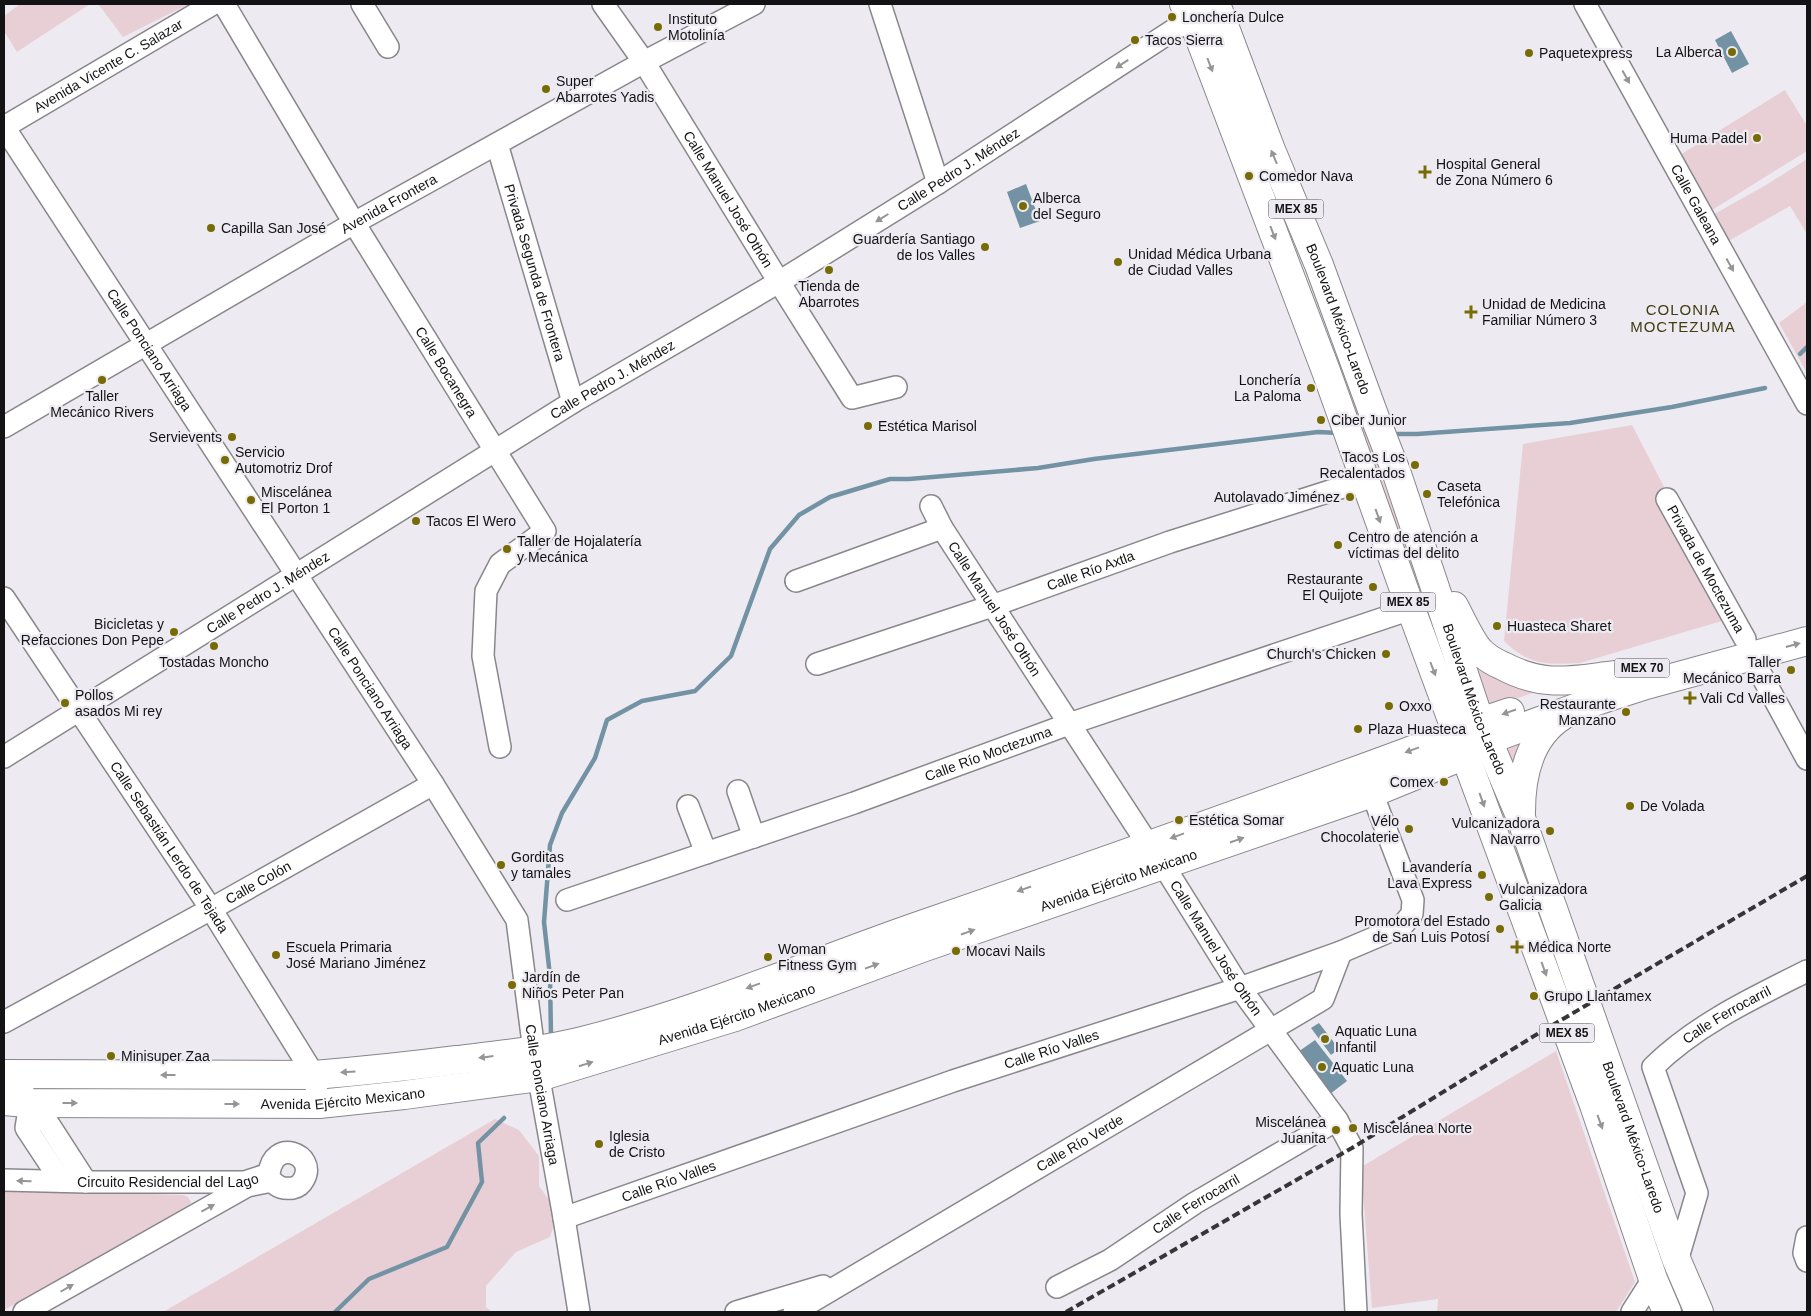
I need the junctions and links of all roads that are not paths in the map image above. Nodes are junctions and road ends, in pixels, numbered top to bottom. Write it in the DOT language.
graph roads {
  1 [pos="212,4"];
  2 [pos="224,4"];
  3 [pos="362,4"];
  4 [pos="603,4"];
  5 [pos="754,4"];
  6 [pos="880,4"];
  7 [pos="1585,4"];
  8 [pos="1219,5"];
  9 [pos="1188,11"];
  10 [pos="388,47"];
  11 [pos="644,62"];
  12 [pos="4,127"];
  13 [pos="497,144"];
  14 [pos="938,183"];
  15 [pos="354,223"];
  16 [pos="779,282"];
  17 [pos="146,346"];
  18 [pos="896,387"];
  19 [pos="573,402"];
  20 [pos="1807,404"];
  21 [pos="4,427"];
  22 [pos="495,450"];
  23 [pos="1363,475"];
  24 [pos="1667,499"];
  25 [pos="931,506"];
  26 [pos="942,528"];
  27 [pos="1419,542"];
  28 [pos="296,574"];
  29 [pos="796,581"];
  30 [pos="4,598"];
  31 [pos="992,606"];
  32 [pos="1410,609"];
  33 [pos="1807,623"];
  34 [pos="1807,641"];
  35 [pos="1748,648"];
  36 [pos="817,664"];
  37 [pos="1616,675"];
  38 [pos="1578,707"];
  39 [pos="78,710"];
  40 [pos="1069,724"];
  41 [pos="1473,737"];
  42 [pos="500,747"];
  43 [pos="4,756"];
  44 [pos="1807,759"];
  45 [pos="433,784"];
  46 [pos="738,791"];
  47 [pos="1372,793"];
  48 [pos="688,806"];
  49 [pos="1521,818"];
  50 [pos="754,837"];
  51 [pos="706,853"];
  52 [pos="1156,856"];
  53 [pos="566,900"];
  54 [pos="211,909"];
  55 [pos="1341,952"];
  56 [pos="1807,972"];
  57 [pos="1240,988"];
  58 [pos="4,1022"];
  59 [pos="1270,1029"];
  60 [pos="537,1064"];
  61 [pos="11,1075"];
  62 [pos="314,1075"];
  63 [pos="319,1104"];
  64 [pos="20,1105"];
  65 [pos="1337,1120"];
  66 [pos="4,1180"];
  67 [pos="61,1182"];
  68 [pos="86,1182"];
  69 [pos="564,1218"];
  70 [pos="1807,1237"];
  71 [pos="1677,1260"];
  72 [pos="1807,1261"];
  73 [pos="856,1276"];
  74 [pos="1653,1279"];
  75 [pos="1057,1287"];
  76 [pos="24,1312"];
  77 [pos="579,1312"];
  78 [pos="736,1312"];
  79 [pos="794,1312"];
  80 [pos="1356,1312"];
  81 [pos="1632,1312"];
  82 [pos="1667,1312"];
  83 [pos="1699,1312"];
  1 -- 12 [label="street, Avenida Vicente C. Salazar"];
  2 -- 15 [label="street, Calle Bocanegra"];
  3 -- 10 [label="street"];
  4 -- 11 [label="street, Calle Manuel José Othón"];
  5 -- 11 [label="street, Avenida Frontera"];
  6 -- 14 [label="street"];
  7 -- 20 [label="street, Calle Galeana, one-way"];
  8 -- 9 [label="street, Calle Pedro J. Méndez"];
  27 -- 8 [label="main road, Boulevard México-Laredo / MEX 85, one-way"];
  9 -- 14 [label="street, Calle Pedro J. Méndez, one-way"];
  9 -- 23 [label="main road, Boulevard México-Laredo / MEX 85, one-way"];
  11 -- 13 [label="street, Avenida Frontera"];
  11 -- 16 [label="street, Calle Manuel José Othón"];
  12 -- 17 [label="street, Calle Ponciano Arriaga"];
  13 -- 15 [label="street, Avenida Frontera"];
  13 -- 19 [label="street, Privada Segunda de Frontera"];
  14 -- 16 [label="street, Calle Pedro J. Méndez, one-way"];
  15 -- 17 [label="street, Avenida Frontera"];
  15 -- 22 [label="street, Calle Bocanegra"];
  16 -- 18 [label="street, Calle Manuel José Othón"];
  16 -- 19 [label="street, Calle Pedro J. Méndez"];
  17 -- 21 [label="street, Avenida Frontera"];
  17 -- 28 [label="street, Calle Ponciano Arriaga"];
  19 -- 22 [label="street, Calle Pedro J. Méndez"];
  22 -- 28 [label="street, Calle Pedro J. Méndez"];
  22 -- 42 [label="street, Calle Bocanegra"];
  23 -- 31 [label="street, Calle Río Axtla"];
  23 -- 32 [label="main road, Boulevard México-Laredo / MEX 85, one-way"];
  24 -- 35 [label="street, Privada de Moctezuma"];
  25 -- 26 [label="street, Calle Manuel José Othón"];
  26 -- 29 [label="street"];
  26 -- 31 [label="street, Calle Manuel José Othón"];
  27 -- 37 [label="main road"];
  27 -- 41 [label="main road, Boulevard México-Laredo / MEX 85"];
  28 -- 39 [label="street, Calle Pedro J. Méndez"];
  28 -- 45 [label="street, Calle Ponciano Arriaga"];
  30 -- 39 [label="street, Calle Sebastián Lerdo de Tejada"];
  31 -- 36 [label="street, Calle Río Axtla"];
  31 -- 40 [label="street, Calle Manuel José Othón"];
  32 -- 40 [label="street, Calle Río Moctezuma"];
  32 -- 41 [label="main road, Boulevard México-Laredo / MEX 85, one-way"];
  33 -- 35 [label="main road, MEX 70"];
  35 -- 34 [label="main road, MEX 70, one-way"];
  35 -- 37 [label="main road, MEX 70"];
  35 -- 38 [label="main road, MEX 70"];
  35 -- 44 [label="street, Privada de Moctezuma"];
  37 -- 41 [label="main road, MEX 70, one-way"];
  38 -- 41 [label="main road, MEX 70"];
  38 -- 49 [label="main road"];
  39 -- 43 [label="street, Calle Pedro J. Méndez"];
  39 -- 54 [label="street, Calle Sebastián Lerdo de Tejada"];
  40 -- 50 [label="street, Calle Río Moctezuma"];
  40 -- 52 [label="street, Calle Manuel José Othón"];
  41 -- 47 [label="main road, Avenida Ejército Mexicano"];
  41 -- 49 [label="main road, Boulevard México-Laredo / MEX 85"];
  41 -- 52 [label="main road, Avenida Ejército Mexicano, one-way"];
  41 -- 74 [label="main road, Boulevard México-Laredo / MEX 85, one-way"];
  45 -- 54 [label="street, Calle Colón"];
  45 -- 60 [label="street, Calle Ponciano Arriaga"];
  46 -- 50 [label="street"];
  52 -- 47 [label="main road, Avenida Ejército Mexicano, one-way"];
  47 -- 55 [label="street, Calle Río Valles"];
  48 -- 51 [label="street"];
  49 -- 71 [label="main road, Boulevard México-Laredo / MEX 85"];
  50 -- 51 [label="street, Calle Río Moctezuma"];
  51 -- 53 [label="street, Calle Río Moctezuma"];
  52 -- 57 [label="street, Calle Manuel José Othón"];
  52 -- 60 [label="main road, Avenida Ejército Mexicano"];
  54 -- 58 [label="street, Calle Colón"];
  54 -- 62 [label="street, Calle Sebastián Lerdo de Tejada"];
  55 -- 57 [label="street, Calle Río Valles"];
  55 -- 59 [label="street, Calle Río Verde"];
  56 -- 71 [label="street, Calle Ferrocarril"];
  57 -- 59 [label="street, Calle Manuel José Othón"];
  57 -- 69 [label="street, Calle Río Valles"];
  59 -- 65 [label="street, Calle Manuel José Othón"];
  59 -- 73 [label="street, Calle Río Verde"];
  60 -- 62 [label="main road, Avenida Ejército Mexicano, one-way"];
  60 -- 63 [label="main road, Avenida Ejército Mexicano"];
  60 -- 69 [label="street, Calle Ponciano Arriaga"];
  62 -- 61 [label="main road, Avenida Ejército Mexicano, one-way"];
  61 -- 64 [label="street"];
  62 -- 63 [label="street, Calle Sebastián Lerdo de Tejada"];
  64 -- 63 [label="main road, Avenida Ejército Mexicano, one-way"];
  64 -- 67 [label="street"];
  64 -- 68 [label="street"];
  65 -- 75 [label="street, Calle Ferrocarril"];
  65 -- 80 [label="street, Calle Manuel José Othón"];
  67 -- 66 [label="street, Circuito Residencial del Lago, one-way"];
  67 -- 68 [label="street, Circuito Residencial del Lago"];
  76 -- 68 [label="street, Circuito Residencial del Lago, one-way"];
  69 -- 77 [label="street, Calle Ponciano Arriaga"];
  70 -- 72 [label="street"];
  71 -- 83 [label="main road, Boulevard México-Laredo / MEX 85"];
  73 -- 78 [label="street"];
  73 -- 79 [label="street, Calle Río Verde"];
  74 -- 81 [label="street"];
  74 -- 82 [label="main road, Boulevard México-Laredo / MEX 85"];
}
